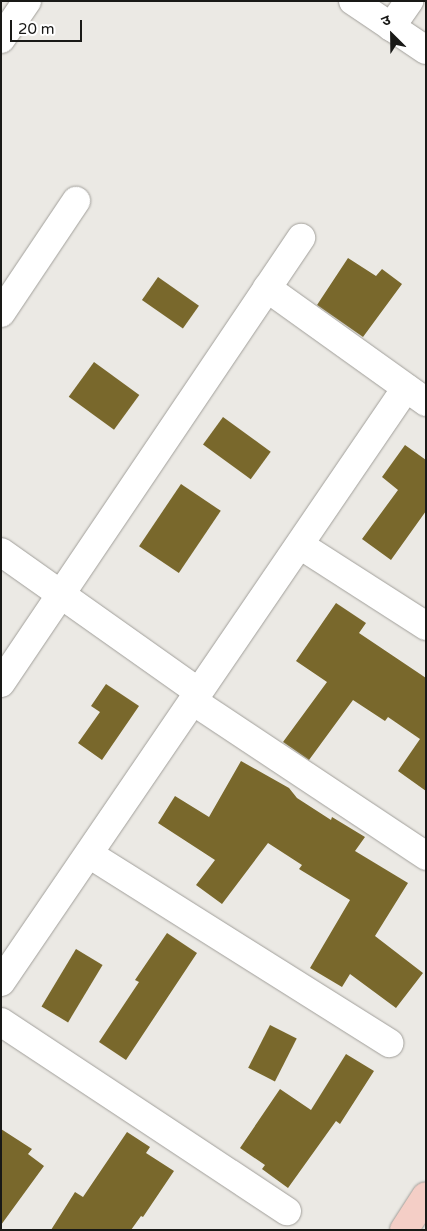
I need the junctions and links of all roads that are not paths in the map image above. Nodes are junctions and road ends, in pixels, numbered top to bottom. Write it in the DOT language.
graph roads {
  1 [pos="27,1"];
  2 [pos="353,1"];
  3 [pos="409,1"];
  4 [pos="391,27"];
  5 [pos="1,39"];
  6 [pos="426,50"];
  7 [pos="76,201"];
  8 [pos="301,238"];
  9 [pos="267,288"];
  10 [pos="1,313"];
  11 [pos="416,395"];
  12 [pos="300,545"];
  13 [pos="1,552"];
  14 [pos="61,595"];
  15 [pos="426,626"];
  16 [pos="1,683"];
  17 [pos="196,696"];
  18 [pos="89,854"];
  19 [pos="426,856"];
  20 [pos="1,982"];
  21 [pos="1,1022"];
  22 [pos="389,1044"];
  23 [pos="426,1196"];
  24 [pos="287,1211"];
  25 [pos="404,1230"];
  1 -- 5 [label="street"];
  2 -- 4 [label="street"];
  3 -- 4 [label="street"];
  4 -- 6 [label="street"];
  7 -- 10 [label="street"];
  8 -- 9 [label="street"];
  9 -- 11 [label="street"];
  9 -- 14 [label="street"];
  11 -- 12 [label="street"];
  12 -- 15 [label="street"];
  12 -- 17 [label="street"];
  13 -- 14 [label="street"];
  14 -- 16 [label="street"];
  14 -- 17 [label="street"];
  17 -- 18 [label="street"];
  17 -- 19 [label="street"];
  18 -- 20 [label="street"];
  18 -- 22 [label="street"];
  21 -- 24 [label="street"];
  23 -- 25 [label="street"];
}
